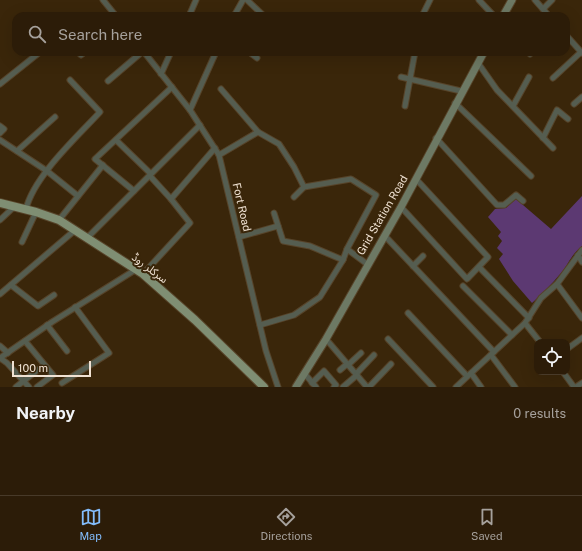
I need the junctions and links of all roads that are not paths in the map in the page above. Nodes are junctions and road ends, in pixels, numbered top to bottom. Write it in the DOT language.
graph roads {
  1 [pos="103,0"];
  2 [pos="196,0"];
  3 [pos="242,0"];
  4 [pos="248,0"];
  5 [pos="430,0"];
  6 [pos="479,0"];
  7 [pos="512,0"];
  8 [pos="535,0"];
  9 [pos="552,0"];
  10 [pos="543,9"];
  11 [pos="113,12"];
  12 [pos="191,12"];
  13 [pos="236,12"];
  14 [pos="260,12"];
  15 [pos="424,12"];
  16 [pos="490,12"];
  17 [pos="505,12"];
  18 [pos="546,12"];
  19 [pos="570,40"];
  20 [pos="582,53"];
  21 [pos="35,56"];
  22 [pos="138,56"];
  23 [pos="146,56"];
  24 [pos="170,56"];
  25 [pos="214,56"];
  26 [pos="254,56"];
  27 [pos="414,56"];
  28 [pos="482,56"];
  29 [pos="257,58"];
  30 [pos="478,63"];
  31 [pos="161,74"];
  32 [pos="401,77"];
  33 [pos="529,77"];
  34 [pos="552,78"];
  35 [pos="411,79"];
  36 [pos="70,80"];
  37 [pos="108,80"];
  38 [pos="0,84"];
  39 [pos="172,87"];
  40 [pos="221,89"];
  41 [pos="461,91"];
  42 [pos="582,97"];
  43 [pos="455,103"];
  44 [pos="574,104"];
  45 [pos="405,106"];
  46 [pos="513,106"];
  47 [pos="190,110"];
  48 [pos="55,117"];
  49 [pos="568,119"];
  50 [pos="0,126"];
  51 [pos="200,126"];
  52 [pos="258,132"];
  53 [pos="0,134"];
  54 [pos="436,138"];
  55 [pos="543,138"];
  56 [pos="0,140"];
  57 [pos="116,140"];
  58 [pos="215,148"];
  59 [pos="553,148"];
  60 [pos="17,151"];
  61 [pos="219,155"];
  62 [pos="103,166"];
  63 [pos="47,171"];
  64 [pos="150,175"];
  65 [pos="531,176"];
  66 [pos="416,179"];
  67 [pos="304,187"];
  68 [pos="134,191"];
  69 [pos="78,196"];
  70 [pos="294,197"];
  71 [pos="171,199"];
  72 [pos="523,201"];
  73 [pos="0,203"];
  74 [pos="15,206"];
  75 [pos="401,207"];
  76 [pos="26,209"];
  77 [pos="36,212"];
  78 [pos="274,213"];
  79 [pos="0,220"];
  80 [pos="59,220"];
  81 [pos="278,226"];
  82 [pos="74,231"];
  83 [pos="385,236"];
  84 [pos="239,237"];
  85 [pos="87,238"];
  86 [pos="22,242"];
  87 [pos="347,249"];
  88 [pos="582,250"];
  89 [pos="578,255"];
  90 [pos="423,256"];
  91 [pos="343,260"];
  92 [pos="582,262"];
  93 [pos="367,264"];
  94 [pos="413,266"];
  95 [pos="478,267"];
  96 [pos="139,272"];
  97 [pos="557,284"];
  98 [pos="11,285"];
  99 [pos="463,286"];
  100 [pos="0,294"];
  101 [pos="54,294"];
  102 [pos="76,307"];
  103 [pos="408,313"];
  104 [pos="529,318"];
  105 [pos="582,318"];
  106 [pos="525,323"];
  107 [pos="47,325"];
  108 [pos="260,325"];
  109 [pos="512,335"];
  110 [pos="582,338"];
  111 [pos="326,339"];
  112 [pos="388,339"];
  113 [pos="538,339"];
  114 [pos="25,341"];
  115 [pos="0,346"];
  116 [pos="570,347"];
  117 [pos="67,351"];
  118 [pos="8,353"];
  119 [pos="361,353"];
  120 [pos="493,353"];
  121 [pos="374,355"];
  122 [pos="0,358"];
  123 [pos="348,364"];
  124 [pos="391,364"];
  125 [pos="44,365"];
  126 [pos="340,370"];
  127 [pos="304,373"];
  128 [pos="356,374"];
  129 [pos="469,374"];
  130 [pos="565,375"];
  131 [pos="24,381"];
  132 [pos="62,383"];
  133 [pos="582,383"];
  134 [pos="314,385"];
  135 [pos="16,387"];
  136 [pos="29,387"];
  137 [pos="37,387"];
  138 [pos="264,387"];
  139 [pos="278,387"];
  140 [pos="296,387"];
  141 [pos="334,387"];
  142 [pos="344,387"];
  143 [pos="368,387"];
  144 [pos="433,387"];
  145 [pos="456,387"];
  146 [pos="482,387"];
  147 [pos="515,387"];
  148 [pos="575,387"];
  1 -- 11 [label="street"];
  2 -- 12 [label="street"];
  3 -- 13 [label="street"];
  4 -- 14 [label="street"];
  5 -- 15 [label="street"];
  6 -- 16 [label="street"];
  7 -- 17 [label="main road"];
  8 -- 10 [label="street"];
  9 -- 10 [label="street"];
  10 -- 18 [label="street"];
  19 -- 20 [label="street"];
  20 -- 34 [label="street"];
  21 -- 38 [label="street"];
  22 -- 37 [label="street"];
  23 -- 31 [label="street, Fort Road"];
  24 -- 31 [label="street"];
  25 -- 47 [label="street"];
  26 -- 29 [label="street"];
  27 -- 35 [label="street"];
  28 -- 30 [label="main road, Grid Station Road"];
  30 -- 41 [label="main road, Grid Station Road"];
  30 -- 46 [label="street"];
  31 -- 39 [label="street, Fort Road"];
  32 -- 35 [label="street"];
  33 -- 46 [label="street"];
  35 -- 41 [label="street"];
  35 -- 45 [label="street"];
  36 -- 63 [label="street"];
  39 -- 47 [label="street, Fort Road"];
  39 -- 57 [label="street"];
  40 -- 52 [label="street"];
  41 -- 43 [label="main road, Grid Station Road"];
  42 -- 44 [label="street"];
  43 -- 54 [label="main road, Grid Station Road"];
  43 -- 65 [label="street"];
  46 -- 55 [label="street"];
  47 -- 51 [label="street, Fort Road"];
  48 -- 60 [label="street"];
  49 -- 55 [label="street"];
  50 -- 53 [label="street"];
  51 -- 58 [label="street, Fort Road"];
  51 -- 64 [label="street"];
  52 -- 61 [label="street"];
  52 -- 67 [label="street"];
  54 -- 66 [label="main road, Grid Station Road"];
  54 -- 72 [label="street"];
  55 -- 59 [label="street"];
  56 -- 60 [label="street"];
  57 -- 62 [label="street"];
  57 -- 64 [label="street"];
  58 -- 61 [label="street, Fort Road"];
  58 -- 71 [label="street"];
  60 -- 63 [label="street"];
  61 -- 84 [label="street, Fort Road"];
  62 -- 68 [label="street"];
  62 -- 69 [label="street"];
  63 -- 69 [label="street"];
  63 -- 76 [label="street"];
  64 -- 68 [label="street"];
  64 -- 71 [label="street"];
  66 -- 75 [label="main road, Grid Station Road"];
  66 -- 95 [label="street"];
  67 -- 70 [label="street"];
  67 -- 87 [label="street"];
  68 -- 85 [label="street"];
  69 -- 80 [label="street"];
  71 -- 96 [label="street"];
  73 -- 74 [label="main road, سرکلر روڈ"];
  74 -- 76 [label="main road, سرکلر روڈ"];
  74 -- 79 [label="street"];
  75 -- 83 [label="main road, Grid Station Road"];
  75 -- 95 [label="street"];
  76 -- 77 [label="main road, سرکلر روڈ"];
  77 -- 80 [label="main road, سرکلر روڈ"];
  77 -- 86 [label="street"];
  78 -- 81 [label="street"];
  80 -- 82 [label="main road, سرکلر روڈ"];
  81 -- 84 [label="street"];
  81 -- 91 [label="street"];
  82 -- 85 [label="main road, سرکلر روڈ"];
  82 -- 98 [label="street"];
  83 -- 93 [label="main road, Grid Station Road"];
  83 -- 94 [label="street"];
  84 -- 108 [label="street, Fort Road"];
  85 -- 96 [label="main road, سرکلر روڈ"];
  87 -- 91 [label="street"];
  87 -- 93 [label="street"];
  88 -- 89 [label="street"];
  89 -- 92 [label="street"];
  89 -- 97 [label="street"];
  90 -- 94 [label="street"];
  91 -- 108 [label="street"];
  93 -- 111 [label="main road, Grid Station Road"];
  94 -- 120 [label="street"];
  95 -- 104 [label="street"];
  96 -- 102 [label="street"];
  96 -- 138 [label="main road, سرکلر روڈ"];
  97 -- 104 [label="street"];
  97 -- 105 [label="street"];
  98 -- 100 [label="street"];
  98 -- 101 [label="street"];
  99 -- 109 [label="street"];
  102 -- 107 [label="street"];
  102 -- 132 [label="street"];
  103 -- 129 [label="street"];
  104 -- 106 [label="street"];
  106 -- 109 [label="street"];
  106 -- 113 [label="street"];
  107 -- 114 [label="street"];
  107 -- 117 [label="street"];
  108 -- 139 [label="street, Fort Road"];
  109 -- 120 [label="street"];
  110 -- 116 [label="street"];
  111 -- 123 [label="street"];
  111 -- 127 [label="main road, Grid Station Road"];
  112 -- 144 [label="street"];
  114 -- 118 [label="street"];
  114 -- 125 [label="street"];
  115 -- 118 [label="street"];
  118 -- 122 [label="street"];
  119 -- 123 [label="street"];
  120 -- 129 [label="street"];
  120 -- 147 [label="street"];
  121 -- 128 [label="street"];
  122 -- 131 [label="street"];
  123 -- 126 [label="street"];
  123 -- 128 [label="street"];
  124 -- 143 [label="street"];
  125 -- 131 [label="street"];
  125 -- 137 [label="street"];
  127 -- 134 [label="street"];
  127 -- 140 [label="main road, Grid Station Road"];
  128 -- 142 [label="street"];
  128 -- 143 [label="street"];
  129 -- 145 [label="street"];
  129 -- 146 [label="street"];
  130 -- 148 [label="street"];
  131 -- 135 [label="street"];
  131 -- 136 [label="street"];
  133 -- 148 [label="street"];
  134 -- 141 [label="street"];
}
